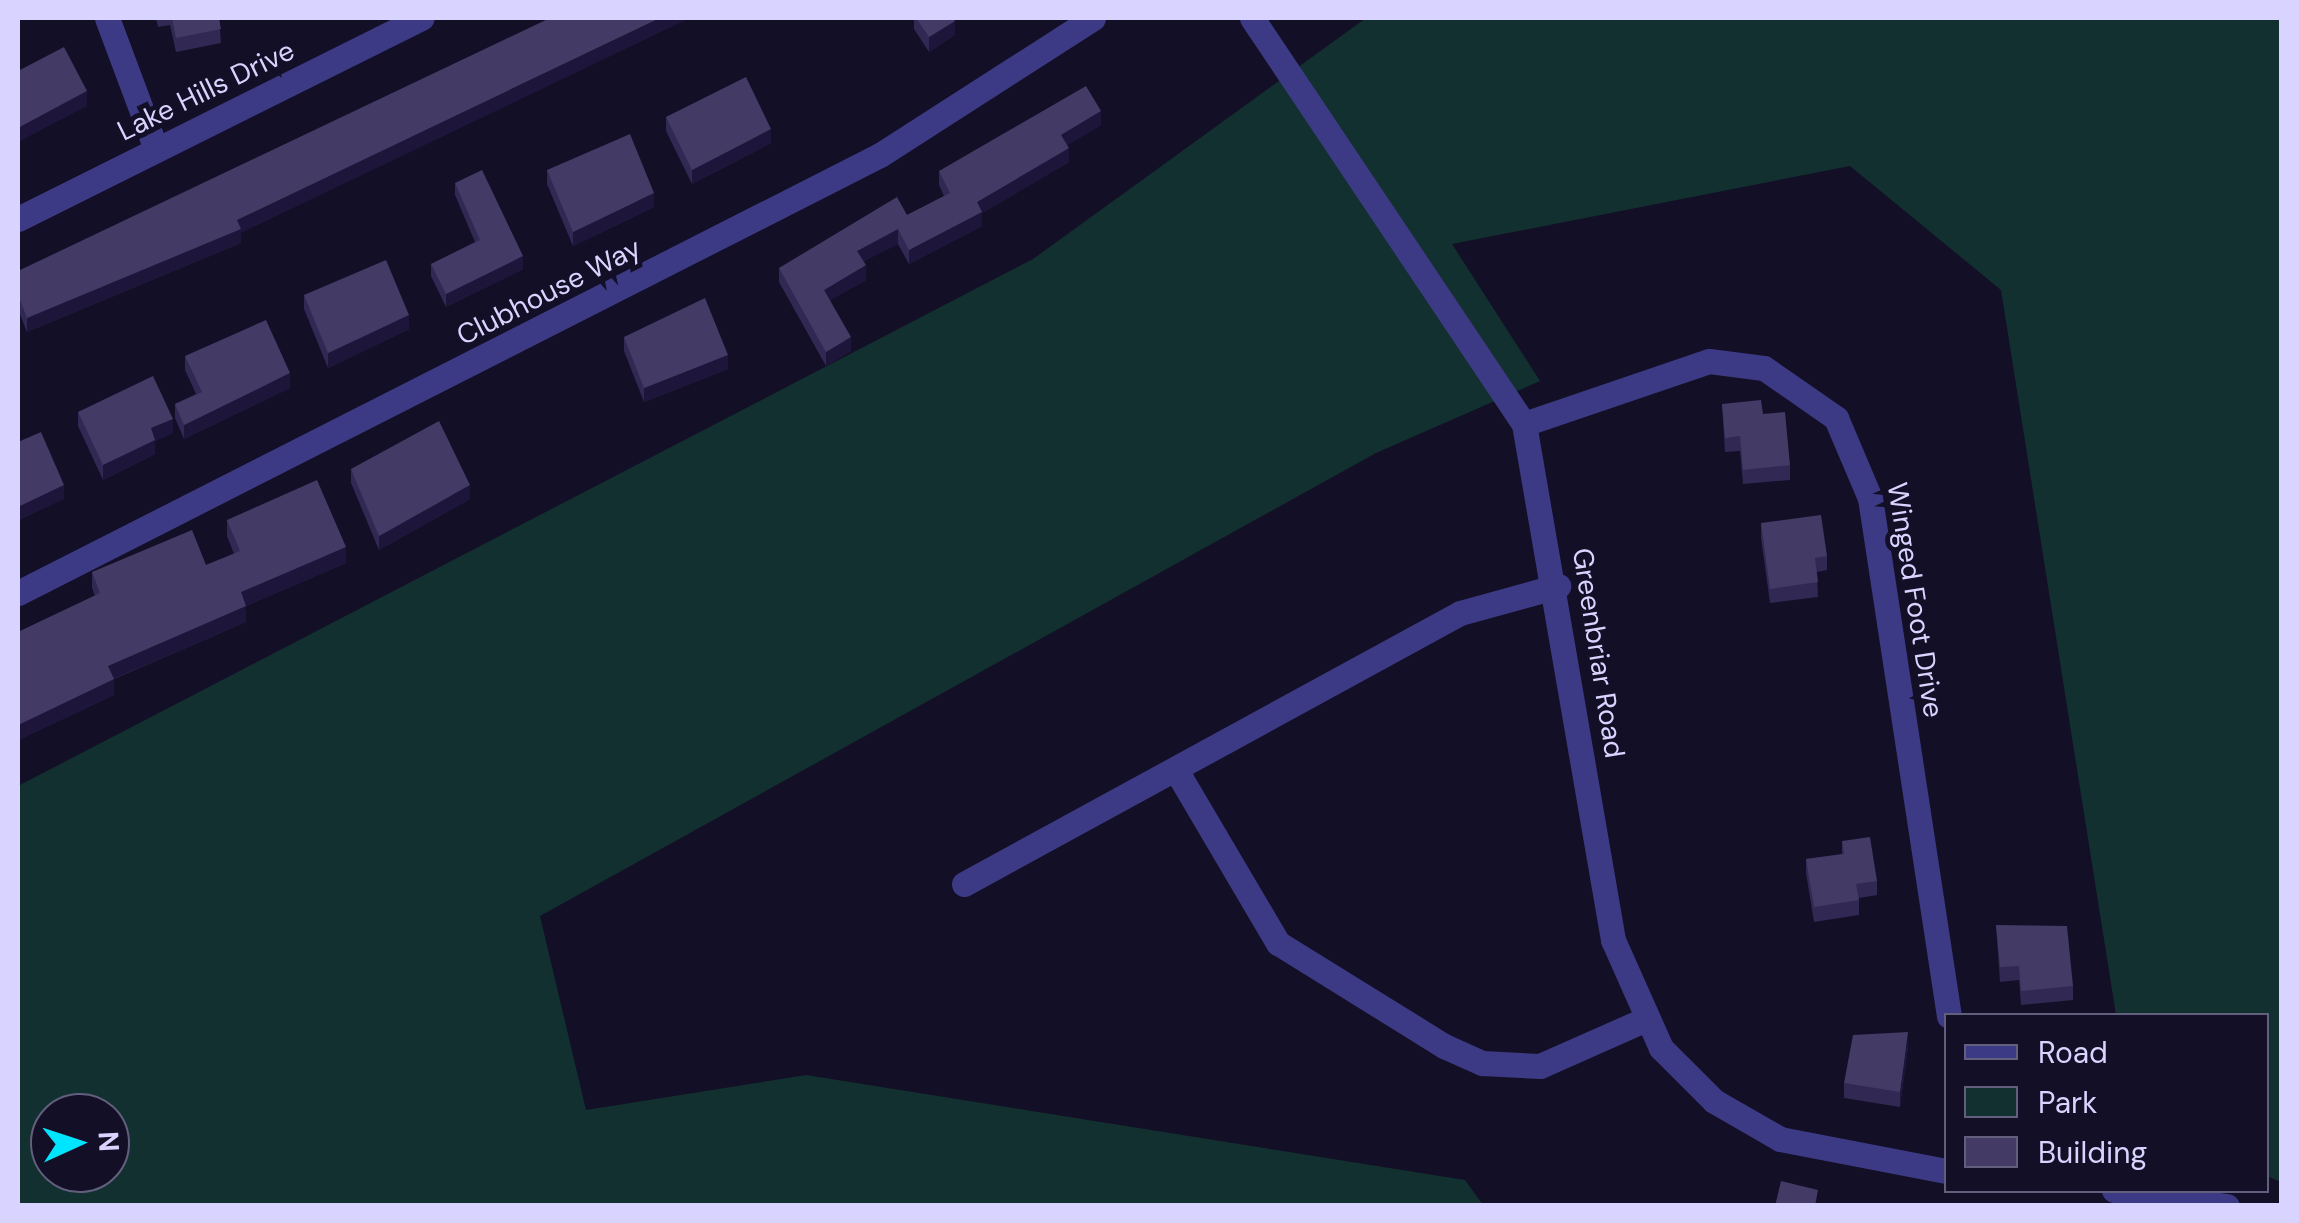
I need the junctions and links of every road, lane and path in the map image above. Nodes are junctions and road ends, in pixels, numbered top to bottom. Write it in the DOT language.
graph roads {
  1 [pos="107,18"];
  2 [pos="422,18"];
  3 [pos="1092,18"];
  4 [pos="1252,18"];
  5 [pos="156,149"];
  6 [pos="18,219"];
  7 [pos="1524,424"];
  8 [pos="1558,586"];
  9 [pos="18,593"];
  10 [pos="1176,770"];
  11 [pos="964,884"];
  12 [pos="1949,1013"];
  13 [pos="1644,1020"];
  14 [pos="1944,1171"];
  15 [pos="2135,1193"];
  16 [pos="2227,1206"];
  1 -- 5 [label="street"];
  2 -- 5 [label="street, Lake Hills Drive"];
  3 -- 9 [label="street, Clubhouse Way"];
  4 -- 7 [label="street, Greenbriar Road"];
  5 -- 6 [label="street, Lake Hills Drive"];
  7 -- 8 [label="street, Greenbriar Road"];
  7 -- 12 [label="street, Winged Foot Drive"];
  8 -- 10 [label="street"];
  8 -- 13 [label="street, Greenbriar Road"];
  10 -- 11 [label="street"];
  10 -- 13 [label="street"];
  13 -- 14 [label="street, Greenbriar Road"];
  15 -- 16 [label="street"];
}
